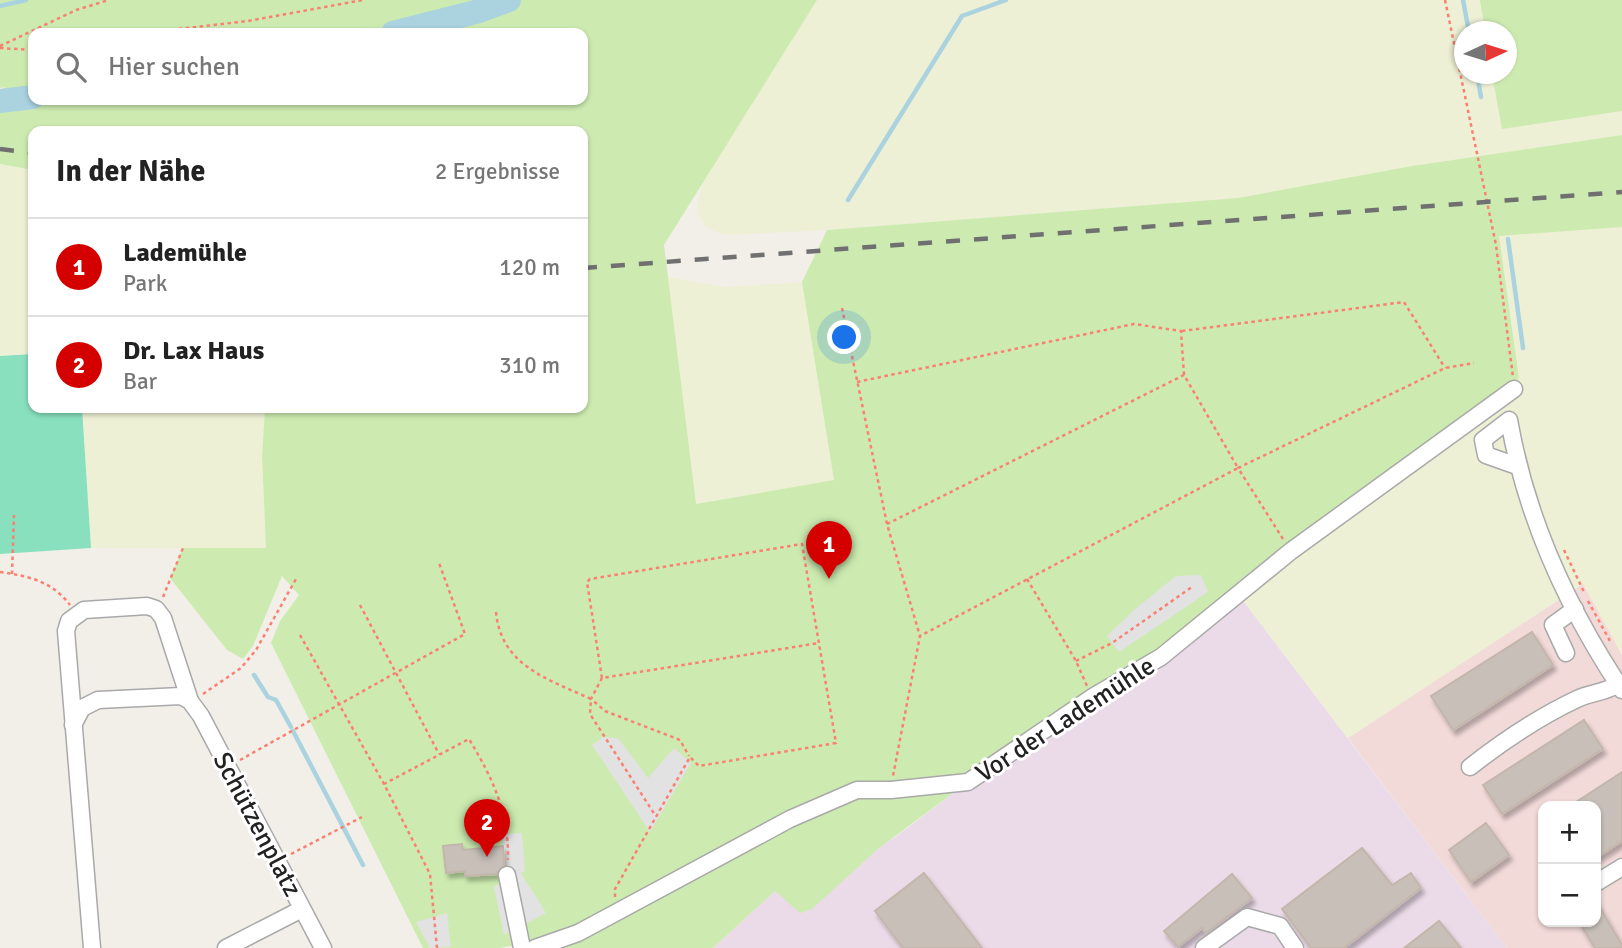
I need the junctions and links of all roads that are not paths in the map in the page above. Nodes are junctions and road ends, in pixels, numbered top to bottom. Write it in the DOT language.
graph roads {
  1 [pos="1508,420"];
  2 [pos="1517,466"];
  3 [pos="1574,610"];
  4 [pos="1566,653"];
  5 [pos="1620,687"];
  6 [pos="192,703"];
  7 [pos="73,728"];
  8 [pos="1470,766"];
  9 [pos="1622,867"];
  10 [pos="507,875"];
  11 [pos="1601,880"];
  12 [pos="303,909"];
  13 [pos="92,948"];
  14 [pos="226,948"];
  15 [pos="323,948"];
  16 [pos="522,948"];
  17 [pos="535,948"];
  18 [pos="1204,948"];
  19 [pos="1296,948"];
  1 -- 2 [label="street"];
  1 -- 2 [label="street"];
  1 -- 17 [label="street, Vor der Lademühle"];
  2 -- 3 [label="street"];
  3 -- 4 [label="street"];
  3 -- 5 [label="street"];
  5 -- 8 [label="street"];
  6 -- 7 [label="street"];
  6 -- 7 [label="street, Schützenplatz"];
  6 -- 12 [label="street, Schützenplatz"];
  7 -- 13 [label="street"];
  9 -- 11 [label="street"];
  10 -- 16 [label="street"];
  12 -- 14 [label="street"];
  12 -- 15 [label="street, Schützenplatz"];
  18 -- 19 [label="street"];
}
